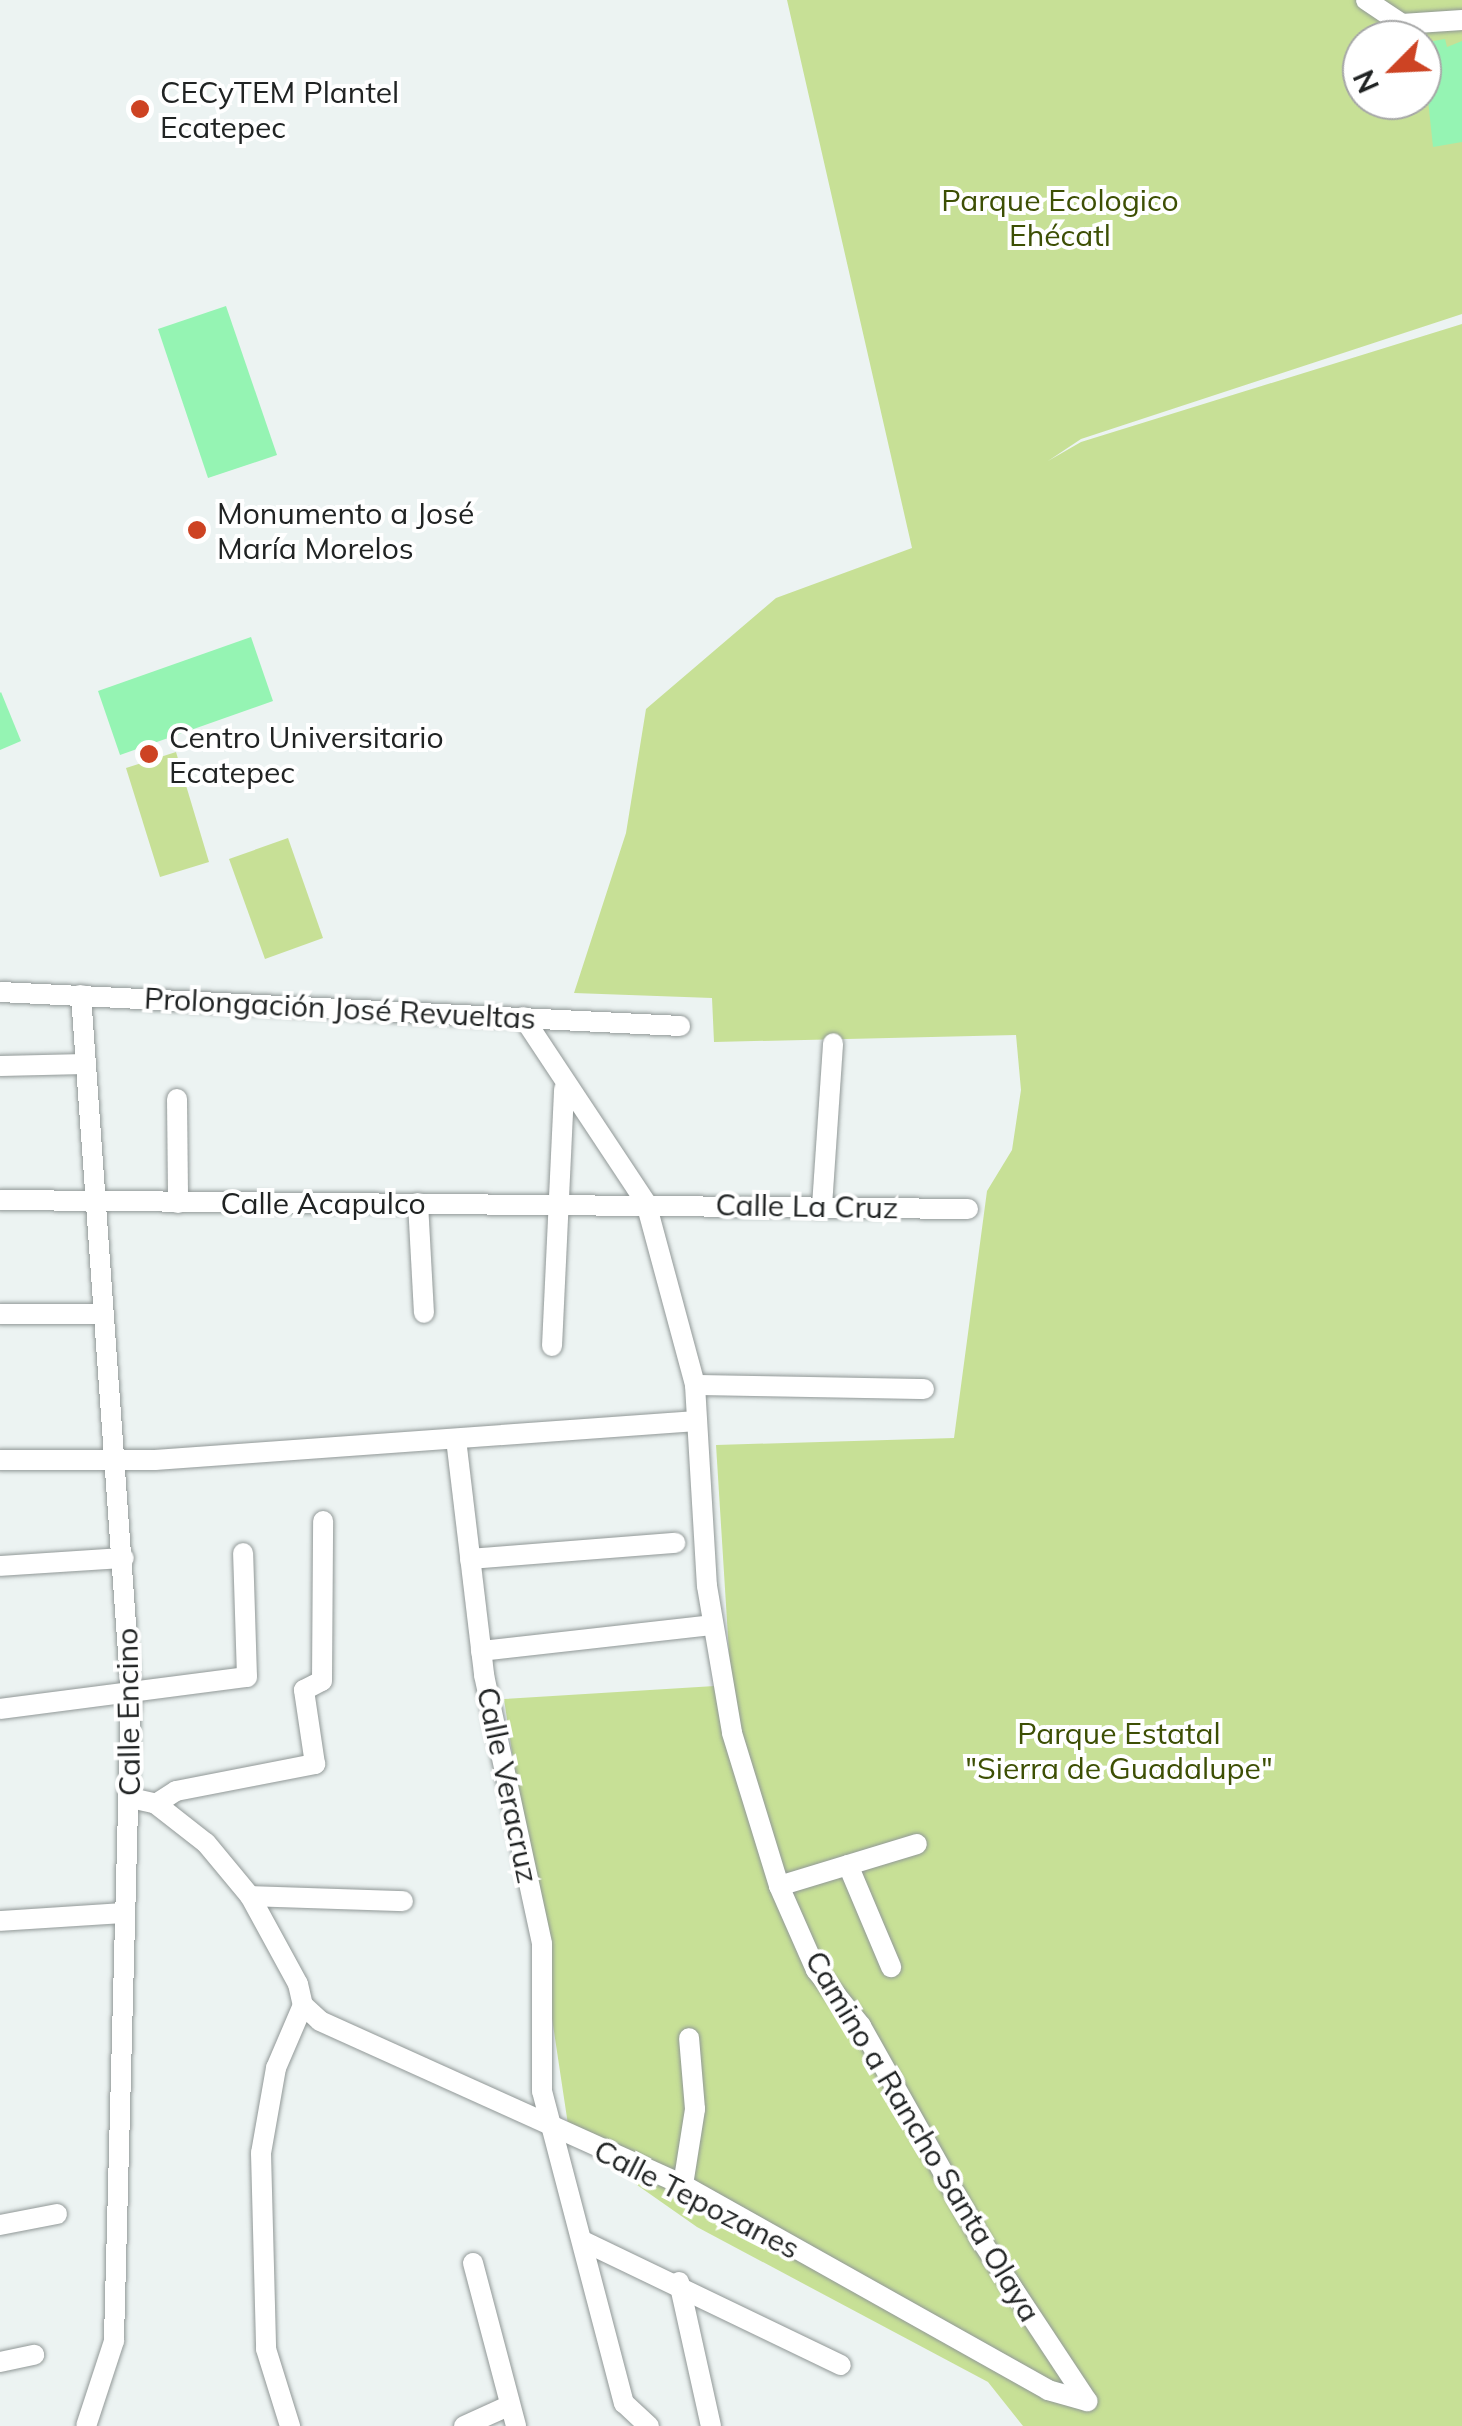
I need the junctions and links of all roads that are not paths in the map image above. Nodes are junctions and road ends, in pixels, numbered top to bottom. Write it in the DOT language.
graph roads {
  1 [pos="1366,0"];
  2 [pos="1462,20"];
  3 [pos="0,992"];
  4 [pos="82,995"];
  5 [pos="523,1017"];
  6 [pos="680,1026"];
  7 [pos="833,1043"];
  8 [pos="86,1064"];
  9 [pos="0,1066"];
  10 [pos="564,1089"];
  11 [pos="177,1099"];
  12 [pos="0,1200"];
  13 [pos="96,1203"];
  14 [pos="178,1203"];
  15 [pos="418,1203"];
  16 [pos="560,1203"];
  17 [pos="646,1203"];
  18 [pos="822,1206"];
  19 [pos="968,1209"];
  20 [pos="424,1312"];
  21 [pos="0,1314"];
  22 [pos="104,1314"];
  23 [pos="552,1346"];
  24 [pos="695,1385"];
  25 [pos="924,1389"];
  26 [pos="697,1420"];
  27 [pos="456,1439"];
  28 [pos="0,1460"];
  29 [pos="113,1461"];
  30 [pos="323,1521"];
  31 [pos="676,1543"];
  32 [pos="242,1553"];
  33 [pos="124,1558"];
  34 [pos="470,1559"];
  35 [pos="0,1566"];
  36 [pos="713,1625"];
  37 [pos="481,1651"];
  38 [pos="131,1694"];
  39 [pos="0,1709"];
  40 [pos="131,1798"];
  41 [pos="156,1804"];
  42 [pos="916,1844"];
  43 [pos="848,1865"];
  44 [pos="779,1886"];
  45 [pos="250,1896"];
  46 [pos="404,1901"];
  47 [pos="126,1913"];
  48 [pos="0,1921"];
  49 [pos="891,1967"];
  50 [pos="303,2005"];
  51 [pos="689,2038"];
  52 [pos="556,2129"];
  53 [pos="682,2185"];
  54 [pos="57,2214"];
  55 [pos="0,2225"];
  56 [pos="583,2241"];
  57 [pos="472,2263"];
  58 [pos="679,2282"];
  59 [pos="34,2354"];
  60 [pos="0,2362"];
  61 [pos="842,2365"];
  62 [pos="1087,2400"];
  63 [pos="510,2417"];
  64 [pos="86,2426"];
  65 [pos="290,2426"];
  66 [pos="464,2426"];
  67 [pos="649,2426"];
  68 [pos="711,2426"];
  1 -- 2 [label="street"];
  3 -- 4 [label="street, Prolongación José Revueltas"];
  4 -- 5 [label="street, Prolongación José Revueltas"];
  4 -- 8 [label="street, Calle Encino"];
  5 -- 6 [label="street, Prolongación José Revueltas"];
  5 -- 10 [label="street, Camino a Rancho Santa Olaya"];
  7 -- 18 [label="street"];
  8 -- 9 [label="street"];
  8 -- 13 [label="street, Calle Encino"];
  10 -- 16 [label="street"];
  10 -- 17 [label="street, Camino a Rancho Santa Olaya"];
  11 -- 14 [label="street"];
  12 -- 13 [label="street, Calle Acapulco"];
  13 -- 14 [label="street, Calle Acapulco"];
  13 -- 22 [label="street, Calle Encino"];
  14 -- 15 [label="street, Calle Acapulco"];
  15 -- 16 [label="street, Calle Acapulco"];
  15 -- 20 [label="street"];
  16 -- 17 [label="street, Calle Acapulco"];
  16 -- 23 [label="street"];
  17 -- 18 [label="street, Calle La Cruz"];
  17 -- 24 [label="street, Camino a Rancho Santa Olaya"];
  18 -- 19 [label="street, Calle La Cruz"];
  21 -- 22 [label="street"];
  22 -- 29 [label="street, Calle Encino"];
  24 -- 25 [label="street"];
  24 -- 26 [label="street, Camino a Rancho Santa Olaya"];
  26 -- 27 [label="street"];
  26 -- 36 [label="street, Camino a Rancho Santa Olaya"];
  27 -- 29 [label="street"];
  27 -- 34 [label="street, Calle Veracruz"];
  28 -- 29 [label="street"];
  29 -- 33 [label="street, Calle Encino"];
  30 -- 41 [label="street"];
  31 -- 34 [label="street"];
  32 -- 38 [label="street"];
  33 -- 35 [label="street"];
  33 -- 38 [label="street, Calle Encino"];
  34 -- 37 [label="street, Calle Veracruz"];
  36 -- 37 [label="street"];
  36 -- 44 [label="street, Camino a Rancho Santa Olaya"];
  37 -- 52 [label="street, Calle Veracruz"];
  38 -- 39 [label="street"];
  38 -- 40 [label="street, Calle Encino"];
  40 -- 41 [label="street"];
  40 -- 47 [label="street, Calle Encino"];
  41 -- 45 [label="street"];
  42 -- 43 [label="street"];
  43 -- 44 [label="street"];
  43 -- 49 [label="street"];
  44 -- 62 [label="street, Camino a Rancho Santa Olaya"];
  45 -- 46 [label="street"];
  45 -- 50 [label="street"];
  47 -- 48 [label="street"];
  47 -- 64 [label="street, Calle Encino"];
  50 -- 52 [label="street, Calle Tepozanes"];
  50 -- 65 [label="street"];
  51 -- 53 [label="street"];
  52 -- 53 [label="street, Calle Tepozanes"];
  52 -- 56 [label="street, Calle Veracruz"];
  53 -- 62 [label="street, Calle Tepozanes"];
  54 -- 55 [label="street"];
  56 -- 58 [label="street"];
  56 -- 67 [label="street, Calle Veracruz"];
  57 -- 63 [label="street"];
  58 -- 61 [label="street"];
  58 -- 68 [label="street"];
  59 -- 60 [label="street"];
  63 -- 66 [label="street"];
}
